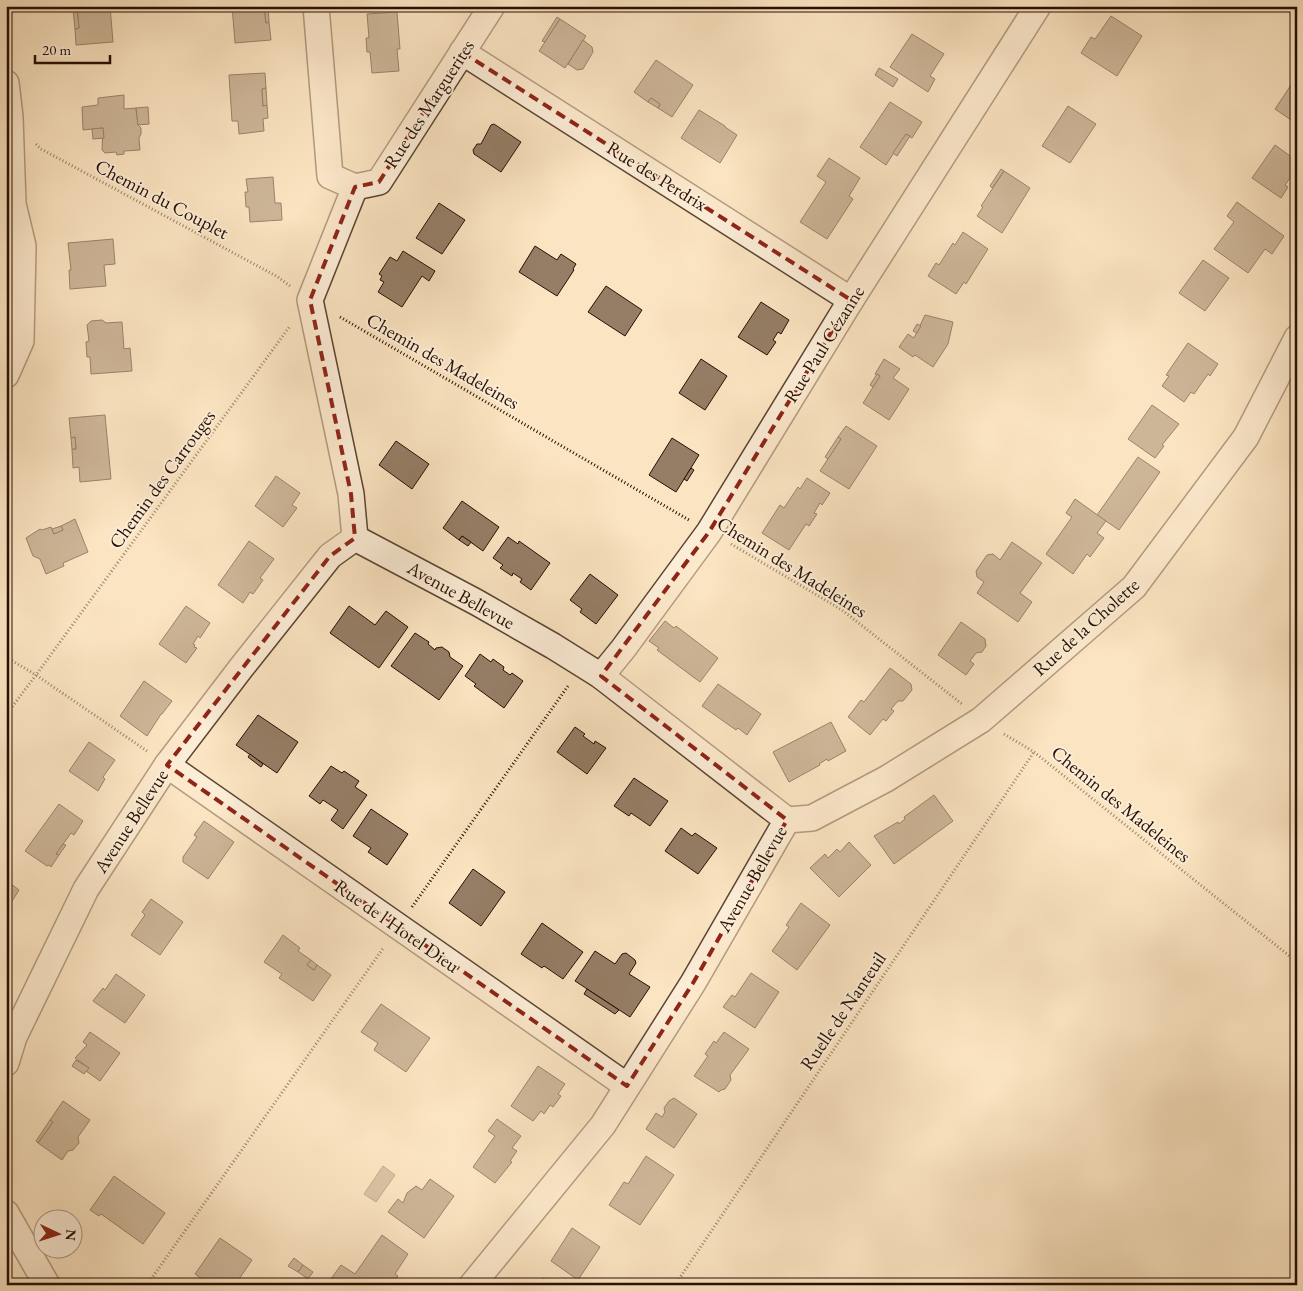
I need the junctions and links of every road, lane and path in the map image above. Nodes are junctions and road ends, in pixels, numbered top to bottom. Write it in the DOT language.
graph roads {
  1 [pos="316,6"];
  2 [pos="492,6"];
  3 [pos="1038,6"];
  4 [pos="462,52"];
  5 [pos="6,83"];
  6 [pos="10,117"];
  7 [pos="355,187"];
  8 [pos="10,205"];
  9 [pos="310,300"];
  10 [pos="851,300"];
  11 [pos="1297,338"];
  12 [pos="6,375"];
  13 [pos="709,532"];
  14 [pos="355,538"];
  15 [pos="6,657"];
  16 [pos="592,670"];
  17 [pos="36,675"];
  18 [pos="6,715"];
  19 [pos="981,720"];
  20 [pos="1034,752"];
  21 [pos="167,765"];
  22 [pos="787,820"];
  23 [pos="398,928"];
  24 [pos="1297,962"];
  25 [pos="6,1063"];
  26 [pos="627,1086"];
  27 [pos="6,1213"];
  28 [pos="47,1285"];
  29 [pos="146,1285"];
  30 [pos="472,1285"];
  31 [pos="674,1285"];
  1 -- 7 [label="street"];
  2 -- 4 [label="street, Rue des Marguerites"];
  3 -- 10 [label="street, Rue Paul Cézanne"];
  4 -- 7 [label="street, Rue des Marguerites"];
  4 -- 10 [label="street, Rue des Perdrix"];
  5 -- 6 [label="street"];
  6 -- 8 [label="street"];
  6 -- 9 [label="path, Chemin du Couplet"];
  7 -- 9 [label="street"];
  8 -- 12 [label="street"];
  9 -- 13 [label="path, Chemin des Madeleines"];
  9 -- 14 [label="street"];
  9 -- 17 [label="path, Chemin des Carrouges"];
  10 -- 13 [label="street, Rue Paul Cézanne"];
  11 -- 19 [label="street, Rue de la Cholette"];
  13 -- 16 [label="street, Rue Paul Cézanne"];
  13 -- 19 [label="path, Chemin des Madeleines"];
  14 -- 16 [label="street, Avenue Bellevue"];
  14 -- 21 [label="street, Avenue Bellevue"];
  15 -- 17 [label="path"];
  16 -- 22 [label="street, Avenue Bellevue"];
  16 -- 23 [label="path"];
  17 -- 18 [label="path, Chemin des Carrouges"];
  17 -- 21 [label="path"];
  19 -- 20 [label="path, Chemin des Madeleines"];
  19 -- 22 [label="street, Rue de la Cholette"];
  20 -- 24 [label="path, Chemin des Madeleines"];
  20 -- 31 [label="path, Ruelle de Nanteuil"];
  21 -- 23 [label="street, Rue de l'Hotel Dieu"];
  21 -- 25 [label="street, Avenue Bellevue"];
  22 -- 26 [label="street, Avenue Bellevue"];
  23 -- 26 [label="street, Rue de l'Hotel Dieu"];
  23 -- 29 [label="path"];
  26 -- 30 [label="street, Avenue Bellevue"];
  27 -- 28 [label="street"];
}
